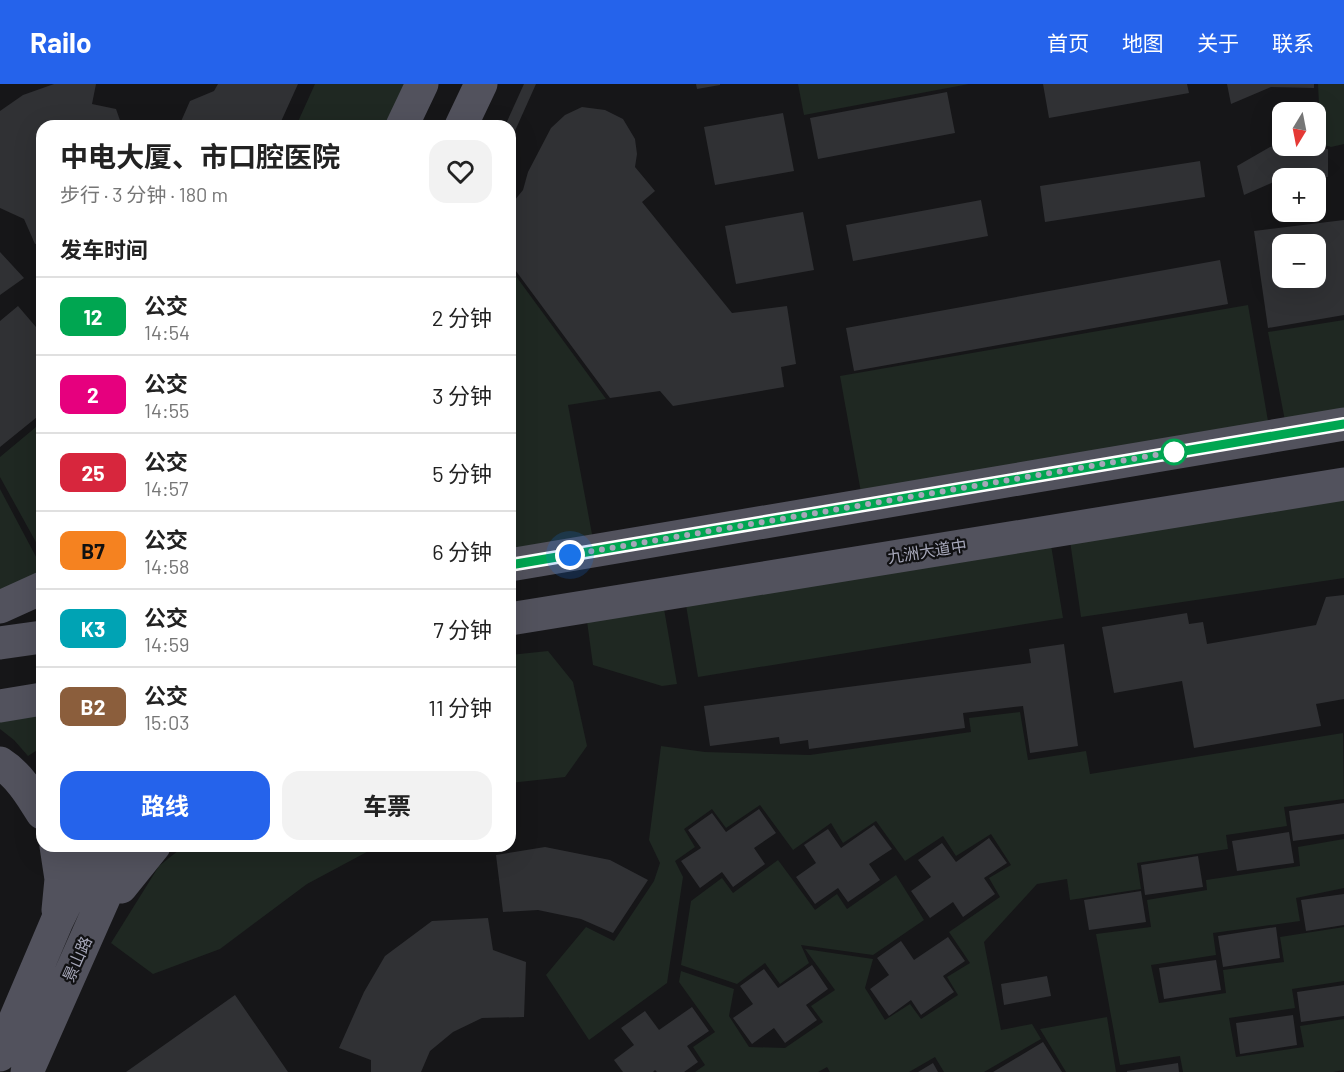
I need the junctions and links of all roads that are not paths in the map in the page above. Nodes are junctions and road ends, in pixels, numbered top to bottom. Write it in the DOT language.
graph roads {
  1 [pos="422,84"];
  2 [pos="481,84"];
  3 [pos="405,120"];
  4 [pos="464,120"];
  5 [pos="1344,424"];
  6 [pos="1344,484"];
  7 [pos="516,564"];
  8 [pos="36,591"];
  9 [pos="0,607"];
  10 [pos="516,618"];
  11 [pos="36,638"];
  12 [pos="0,643"];
  13 [pos="36,700"];
  14 [pos="0,706"];
  15 [pos="0,763"];
  16 [pos="36,802"];
  17 [pos="57,852"];
  18 [pos="90,852"];
  19 [pos="124,852"];
  20 [pos="149,852"];
  21 [pos="57,921"];
  22 [pos="80,952"];
  23 [pos="0,1055"];
  24 [pos="27,1072"];
  1 -- 3 [label="main road"];
  2 -- 4 [label="main road"];
  5 -- 7 [label="main road"];
  6 -- 10 [label="main road, 九洲大道中"];
  8 -- 9 [label="main road"];
  11 -- 12 [label="main road"];
  13 -- 14 [label="main road"];
  15 -- 16 [label="main road"];
  17 -- 21 [label="main road"];
  18 -- 21 [label="main road, 景山路"];
  19 -- 22 [label="main road, 景山路"];
  20 -- 22 [label="main road"];
  21 -- 23 [label="main road, 景山路"];
  22 -- 24 [label="main road, 景山路"];
}
